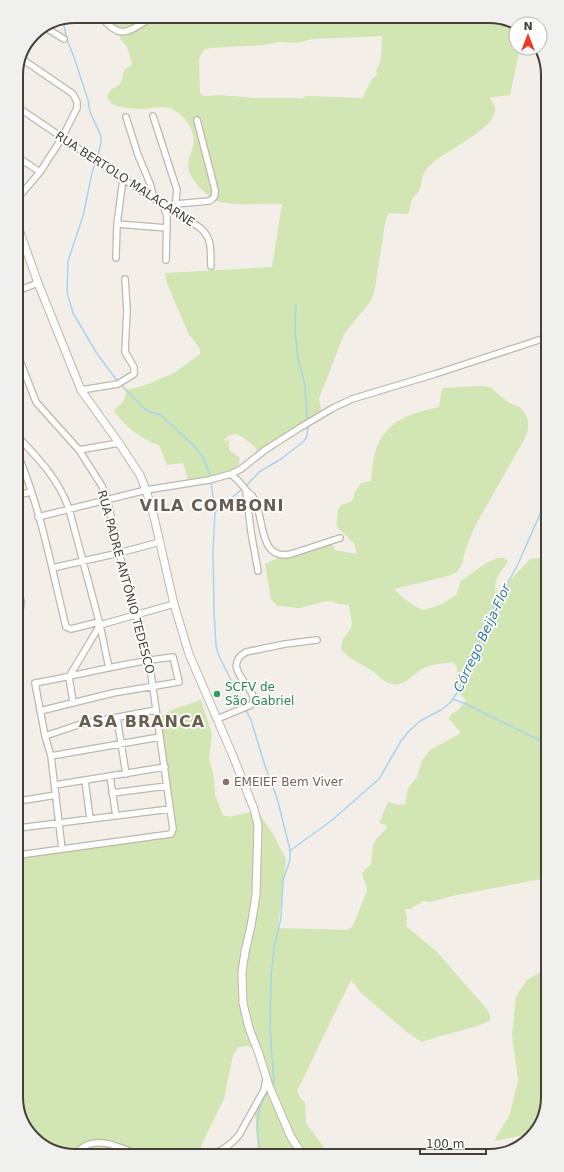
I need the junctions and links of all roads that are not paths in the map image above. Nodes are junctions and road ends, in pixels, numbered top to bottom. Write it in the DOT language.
graph roads {
  1 [pos="107,23"];
  2 [pos="142,23"];
  3 [pos="49,30"];
  4 [pos="64,39"];
  5 [pos="25,60"];
  6 [pos="23,111"];
  7 [pos="153,116"];
  8 [pos="126,117"];
  9 [pos="197,120"];
  10 [pos="62,138"];
  11 [pos="23,161"];
  12 [pos="40,172"];
  13 [pos="123,179"];
  14 [pos="23,192"];
  15 [pos="153,197"];
  16 [pos="163,204"];
  17 [pos="176,207"];
  18 [pos="117,224"];
  19 [pos="167,228"];
  20 [pos="23,254"];
  21 [pos="116,258"];
  22 [pos="166,260"];
  23 [pos="211,266"];
  24 [pos="125,279"];
  25 [pos="38,283"];
  26 [pos="23,289"];
  27 [pos="541,339"];
  28 [pos="23,368"];
  29 [pos="81,390"];
  30 [pos="23,442"];
  31 [pos="119,443"];
  32 [pos="79,450"];
  33 [pos="23,474"];
  34 [pos="231,474"];
  35 [pos="146,490"];
  36 [pos="246,490"];
  37 [pos="31,492"];
  38 [pos="23,494"];
  39 [pos="107,499"];
  40 [pos="69,509"];
  41 [pos="38,517"];
  42 [pos="340,538"];
  43 [pos="160,542"];
  44 [pos="119,553"];
  45 [pos="83,561"];
  46 [pos="52,568"];
  47 [pos="258,571"];
  48 [pos="174,604"];
  49 [pos="136,615"];
  50 [pos="100,623"];
  51 [pos="318,640"];
  52 [pos="149,660"];
  53 [pos="109,668"];
  54 [pos="69,677"];
  55 [pos="153,687"];
  56 [pos="73,702"];
  57 [pos="156,710"];
  58 [pos="40,711"];
  59 [pos="117,718"];
  60 [pos="217,719"];
  61 [pos="45,736"];
  62 [pos="160,737"];
  63 [pos="121,744"];
  64 [pos="51,756"];
  65 [pos="165,767"];
  66 [pos="126,774"];
  67 [pos="110,776"];
  68 [pos="85,780"];
  69 [pos="55,785"];
  70 [pos="167,786"];
  71 [pos="112,793"];
  72 [pos="56,795"];
  73 [pos="23,800"];
  74 [pos="170,809"];
  75 [pos="116,816"];
  76 [pos="90,819"];
  77 [pos="59,823"];
  78 [pos="23,828"];
  79 [pos="62,849"];
  80 [pos="23,854"];
  81 [pos="266,1079"];
  82 [pos="81,1149"];
  83 [pos="124,1149"];
  84 [pos="224,1149"];
  85 [pos="299,1149"];
  1 -- 2 [label="street"];
  3 -- 4 [label="street"];
  5 -- 10 [label="street"];
  6 -- 10 [label="street, RUA BERTOLO MALACARNE"];
  7 -- 17 [label="street"];
  8 -- 15 [label="street"];
  9 -- 17 [label="street"];
  10 -- 12 [label="street"];
  10 -- 13 [label="street, RUA BERTOLO MALACARNE"];
  11 -- 12 [label="street"];
  12 -- 14 [label="street"];
  13 -- 15 [label="street, RUA BERTOLO MALACARNE"];
  13 -- 18 [label="street"];
  15 -- 16 [label="street, RUA BERTOLO MALACARNE"];
  16 -- 17 [label="street, RUA BERTOLO MALACARNE"];
  16 -- 19 [label="street"];
  17 -- 23 [label="street, RUA BERTOLO MALACARNE"];
  18 -- 19 [label="street"];
  18 -- 21 [label="street"];
  19 -- 22 [label="street"];
  20 -- 25 [label="street"];
  24 -- 29 [label="street"];
  25 -- 26 [label="street"];
  25 -- 29 [label="street"];
  27 -- 34 [label="street"];
  28 -- 32 [label="street, RUA PADRE ANTÔNIO TEDESCO"];
  29 -- 31 [label="street"];
  30 -- 40 [label="street"];
  31 -- 32 [label="street"];
  31 -- 35 [label="street"];
  32 -- 39 [label="street, RUA PADRE ANTÔNIO TEDESCO"];
  33 -- 37 [label="street"];
  34 -- 35 [label="street"];
  34 -- 36 [label="street"];
  35 -- 39 [label="street"];
  35 -- 43 [label="street"];
  36 -- 42 [label="street"];
  36 -- 47 [label="street"];
  37 -- 38 [label="street"];
  37 -- 41 [label="street"];
  39 -- 40 [label="street"];
  39 -- 44 [label="street, RUA PADRE ANTÔNIO TEDESCO"];
  40 -- 41 [label="street"];
  40 -- 45 [label="street"];
  41 -- 46 [label="street"];
  43 -- 44 [label="street"];
  43 -- 48 [label="street"];
  44 -- 45 [label="street"];
  44 -- 49 [label="street, RUA PADRE ANTÔNIO TEDESCO"];
  45 -- 46 [label="street"];
  45 -- 50 [label="street"];
  46 -- 50 [label="street"];
  48 -- 49 [label="street"];
  48 -- 60 [label="street"];
  49 -- 50 [label="street"];
  49 -- 52 [label="street, RUA PADRE ANTÔNIO TEDESCO"];
  50 -- 53 [label="street"];
  50 -- 54 [label="street"];
  51 -- 60 [label="street"];
  52 -- 53 [label="street"];
  52 -- 55 [label="street, RUA PADRE ANTÔNIO TEDESCO"];
  52 -- 55 [label="street"];
  53 -- 54 [label="street"];
  54 -- 56 [label="street"];
  54 -- 58 [label="street"];
  55 -- 56 [label="street"];
  55 -- 57 [label="street, RUA PADRE ANTÔNIO TEDESCO"];
  56 -- 58 [label="street"];
  57 -- 59 [label="street"];
  57 -- 62 [label="street, RUA PADRE ANTÔNIO TEDESCO"];
  58 -- 61 [label="street"];
  59 -- 61 [label="street"];
  59 -- 63 [label="street"];
  60 -- 81 [label="street"];
  61 -- 64 [label="street"];
  62 -- 63 [label="street"];
  62 -- 65 [label="street, RUA PADRE ANTÔNIO TEDESCO"];
  63 -- 64 [label="street"];
  63 -- 66 [label="street"];
  64 -- 69 [label="street"];
  65 -- 66 [label="street"];
  65 -- 70 [label="street, RUA PADRE ANTÔNIO TEDESCO"];
  66 -- 67 [label="street"];
  67 -- 68 [label="street"];
  67 -- 71 [label="street"];
  68 -- 69 [label="street"];
  68 -- 76 [label="street"];
  69 -- 72 [label="street"];
  70 -- 71 [label="street"];
  70 -- 74 [label="street, RUA PADRE ANTÔNIO TEDESCO"];
  71 -- 75 [label="street"];
  72 -- 73 [label="street"];
  72 -- 77 [label="street"];
  74 -- 75 [label="street"];
  74 -- 79 [label="street, RUA PADRE ANTÔNIO TEDESCO"];
  75 -- 76 [label="street"];
  76 -- 77 [label="street"];
  77 -- 78 [label="street"];
  77 -- 79 [label="street"];
  79 -- 80 [label="street"];
  81 -- 84 [label="street"];
  81 -- 85 [label="street"];
  82 -- 83 [label="street"];
}
